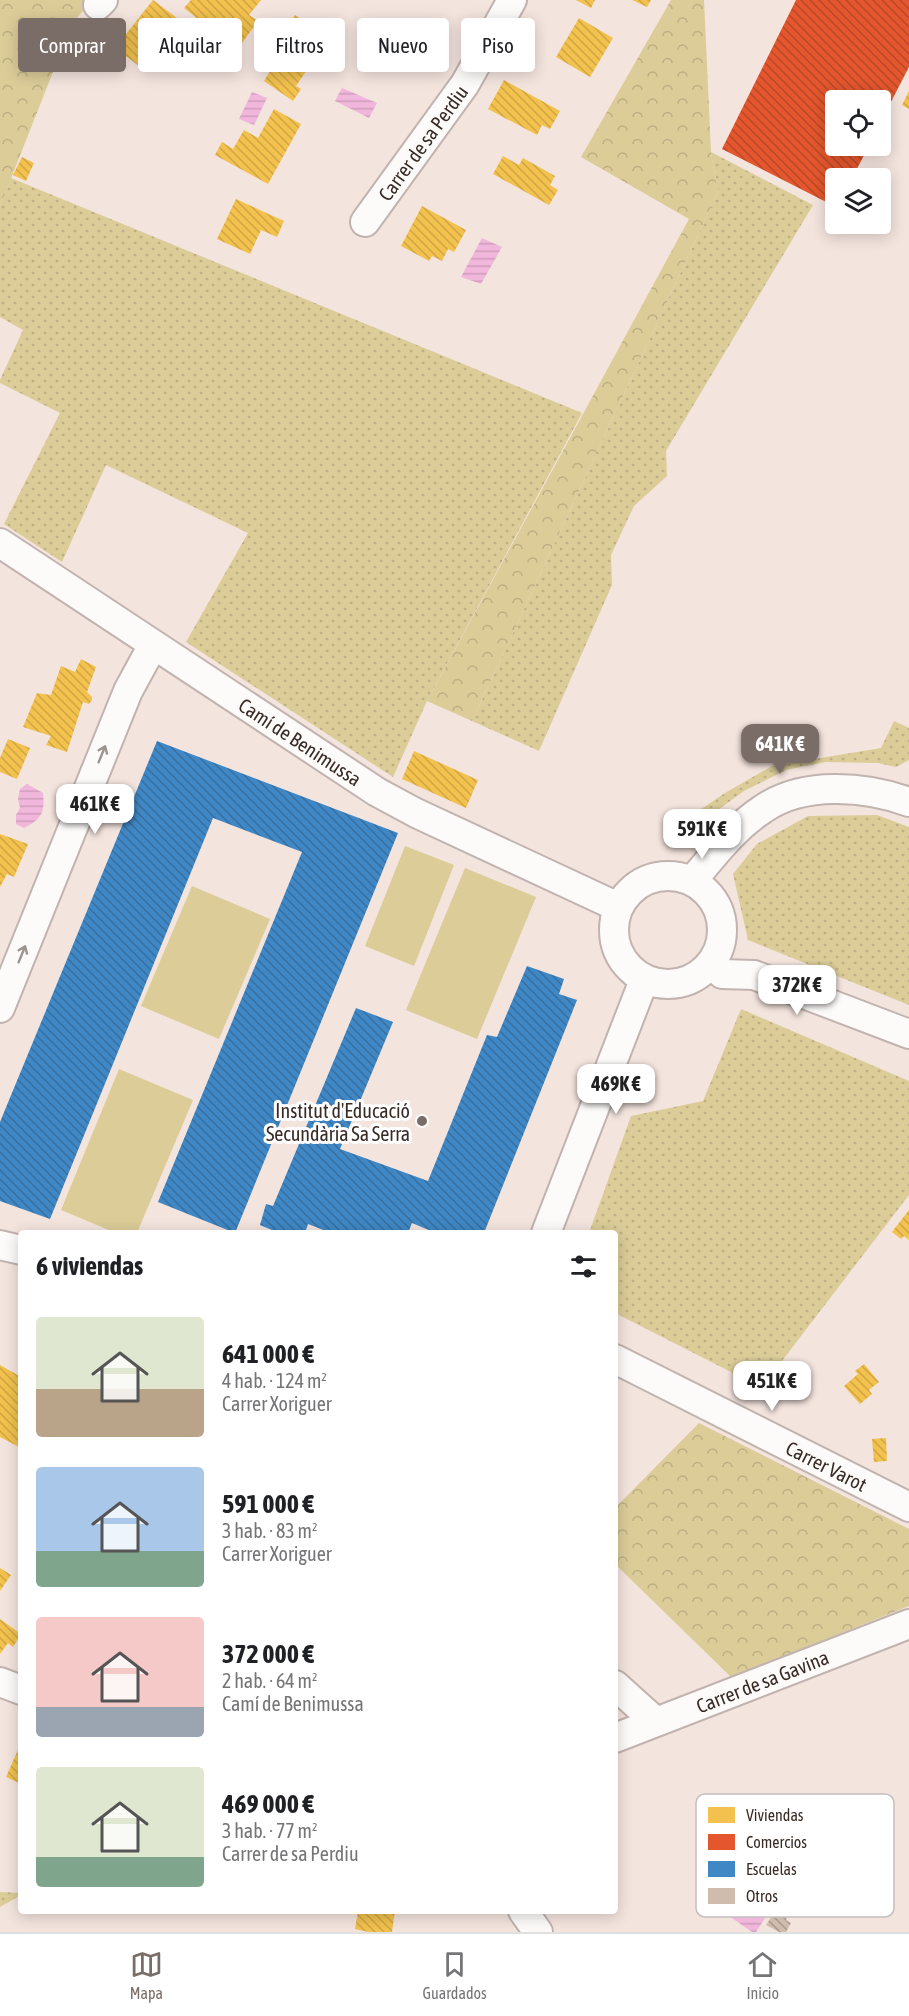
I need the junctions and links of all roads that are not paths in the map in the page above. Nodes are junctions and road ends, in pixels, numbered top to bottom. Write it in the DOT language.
graph roads {
  1 [pos="512,0"];
  2 [pos="365,222"];
  3 [pos="0,543"];
  4 [pos="153,645"];
  5 [pos="909,802"];
  6 [pos="692,881"];
  7 [pos="618,907"];
  8 [pos="711,964"];
  9 [pos="644,980"];
  10 [pos="0,1008"];
  11 [pos="909,1034"];
  12 [pos="547,1230"];
  13 [pos="0,1245"];
  14 [pos="18,1249"];
  15 [pos="618,1361"];
  16 [pos="909,1507"];
  17 [pos="909,1624"];
  18 [pos="0,1682"];
  19 [pos="618,1688"];
  20 [pos="18,1689"];
  21 [pos="655,1722"];
  22 [pos="618,1737"];
  23 [pos="525,1914"];
  24 [pos="538,1932"];
  1 -- 2 [label="street, Carrer de sa Perdiu"];
  3 -- 4 [label="street, Camí de Benimussa"];
  4 -- 7 [label="street, Camí de Benimussa"];
  10 -- 4 [label="street, one-way"];
  5 -- 6 [label="street"];
  6 -- 7 [label="street"];
  6 -- 8 [label="street"];
  7 -- 9 [label="street"];
  8 -- 9 [label="street"];
  8 -- 11 [label="street"];
  9 -- 12 [label="street"];
  13 -- 14 [label="street"];
  15 -- 16 [label="street, Carrer Varot"];
  17 -- 21 [label="street, Carrer de sa Gavina"];
  18 -- 20 [label="street"];
  19 -- 21 [label="street"];
  21 -- 22 [label="street, Carrer de sa Gavina"];
  23 -- 24 [label="street"];
}
